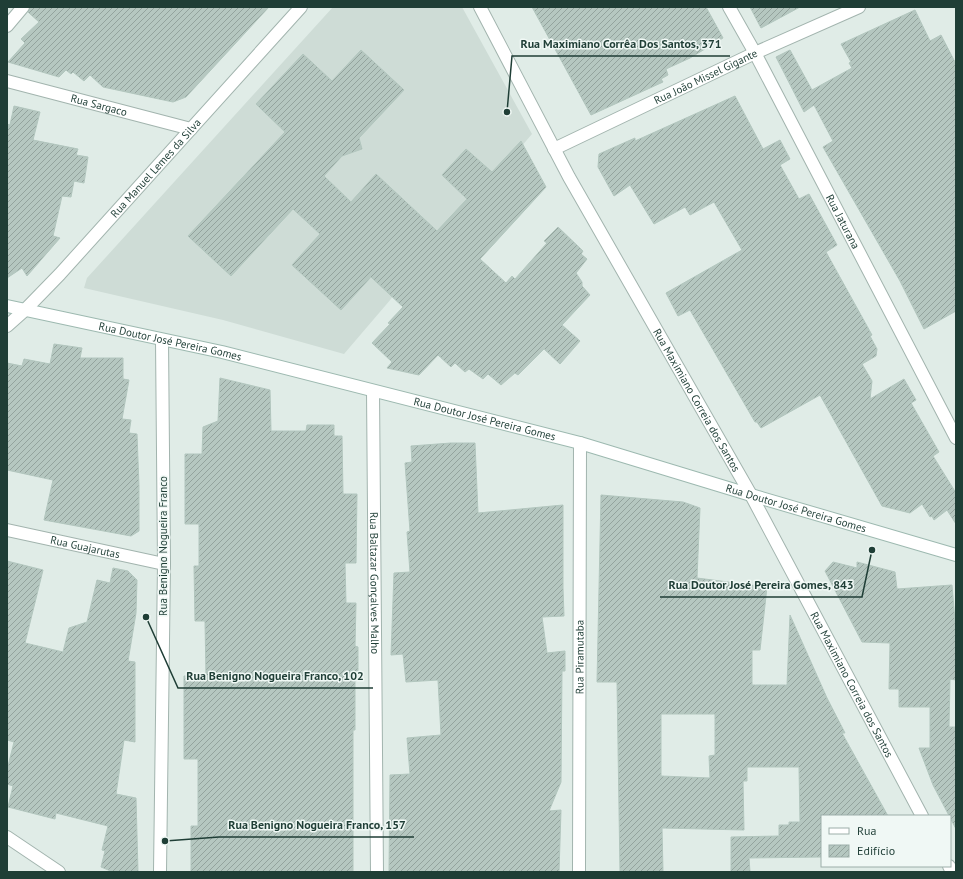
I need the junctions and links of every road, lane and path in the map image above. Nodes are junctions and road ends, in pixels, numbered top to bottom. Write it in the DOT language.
graph roads {
  1 [pos="23,7"];
  2 [pos="301,7"];
  3 [pos="480,7"];
  4 [pos="729,7"];
  5 [pos="859,7"];
  6 [pos="7,26"];
  7 [pos="755,53"];
  8 [pos="7,81"];
  9 [pos="191,129"];
  10 [pos="554,149"];
  11 [pos="7,306"];
  12 [pos="25,310"];
  13 [pos="7,326"];
  14 [pos="162,340"];
  15 [pos="373,391"];
  16 [pos="956,438"];
  17 [pos="580,443"];
  18 [pos="751,495"];
  19 [pos="7,530"];
  20 [pos="956,555"];
  21 [pos="164,564"];
  22 [pos="921,815"];
  23 [pos="7,837"];
  24 [pos="59,872"];
  25 [pos="160,872"];
  26 [pos="377,872"];
  27 [pos="579,872"];
  1 -- 6 [label="street"];
  2 -- 9 [label="street, Rua Manuel Lemes da Silva"];
  3 -- 10 [label="street, Rua Maximiano Correia dos Santos"];
  4 -- 7 [label="street, Rua Jaturana"];
  5 -- 7 [label="street, Rua João Missel Gigante"];
  7 -- 10 [label="street, Rua João Missel Gigante"];
  7 -- 16 [label="street, Rua Jaturana"];
  8 -- 9 [label="street, Rua Sargaco"];
  9 -- 12 [label="street, Rua Manuel Lemes da Silva"];
  10 -- 18 [label="street, Rua Maximiano Correia dos Santos"];
  11 -- 12 [label="street, Rua Doutor José Pereira Gomes"];
  12 -- 13 [label="street, Rua Manuel Lemes da Silva"];
  12 -- 14 [label="street, Rua Doutor José Pereira Gomes"];
  14 -- 15 [label="street, Rua Doutor José Pereira Gomes"];
  14 -- 21 [label="street, Rua Benigno Nogueira Franco"];
  15 -- 17 [label="street, Rua Doutor José Pereira Gomes"];
  15 -- 26 [label="street, Rua Baltazar Gonçalves Malho"];
  17 -- 18 [label="street, Rua Doutor José Pereira Gomes"];
  17 -- 27 [label="street, Rua Piramutaba"];
  18 -- 20 [label="street, Rua Doutor José Pereira Gomes"];
  18 -- 22 [label="street, Rua Maximiano Correia dos Santos"];
  19 -- 21 [label="street, Rua Guajarutas"];
  21 -- 25 [label="street, Rua Benigno Nogueira Franco"];
  23 -- 24 [label="street"];
}
